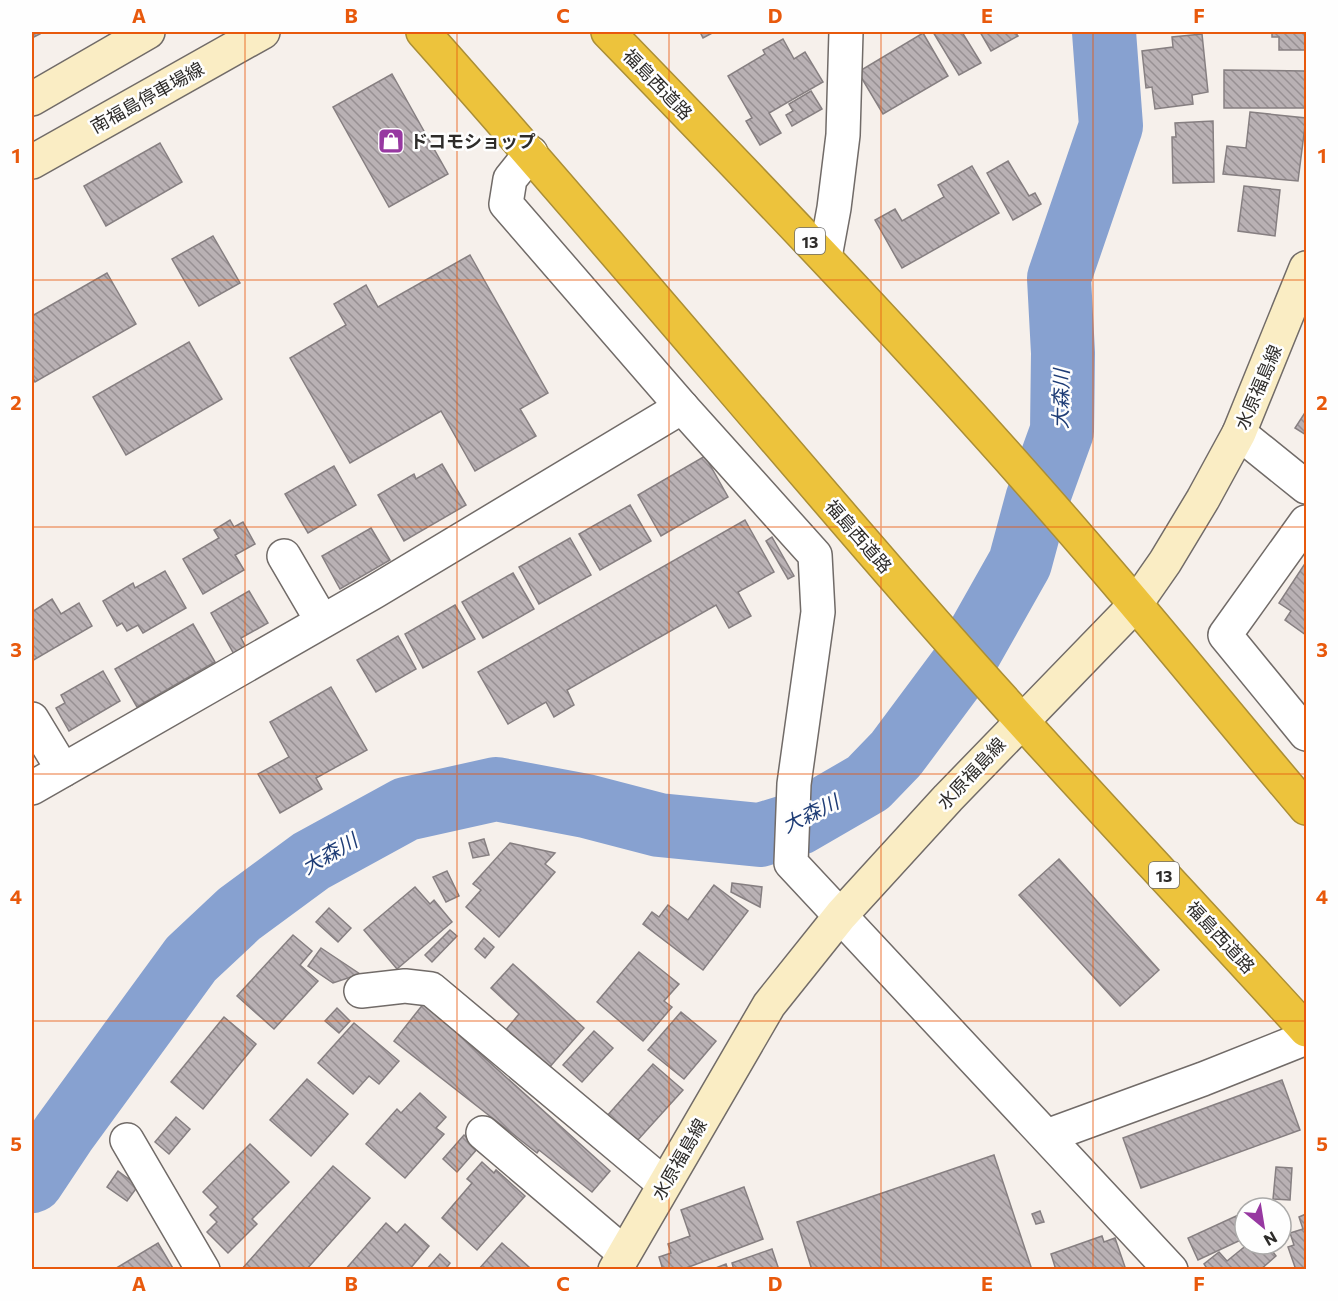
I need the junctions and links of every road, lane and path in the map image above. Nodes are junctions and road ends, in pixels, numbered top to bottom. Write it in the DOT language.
graph roads {
  1 [pos="148,32"];
  2 [pos="263,32"];
  3 [pos="423,32"];
  4 [pos="608,32"];
  5 [pos="846,32"];
  6 [pos="32,99"];
  7 [pos="531,153"];
  8 [pos="32,162"];
  9 [pos="825,257"];
  10 [pos="1306,268"];
  11 [pos="682,407"];
  12 [pos="1239,433"];
  13 [pos="1306,487"];
  14 [pos="1306,522"];
  15 [pos="285,556"];
  16 [pos="1134,605"];
  17 [pos="322,621"];
  18 [pos="32,719"];
  19 [pos="1022,720"];
  20 [pos="1306,734"];
  21 [pos="63,770"];
  22 [pos="32,788"];
  23 [pos="1306,808"];
  24 [pos="841,915"];
  25 [pos="362,991"];
  26 [pos="1306,1030"];
  27 [pos="1306,1038"];
  28 [pos="483,1133"];
  29 [pos="1047,1136"];
  30 [pos="127,1140"];
  31 [pos="664,1184"];
  32 [pos="620,1261"];
  33 [pos="203,1269"];
  34 [pos="1171,1269"];
  1 -- 6 [label="main road"];
  2 -- 8 [label="main road, 南福島停車場線"];
  3 -- 7 [label="highway, 福島西道路 / 13"];
  4 -- 9 [label="highway, 福島西道路 / 13"];
  5 -- 9 [label="street"];
  7 -- 11 [label="street"];
  7 -- 19 [label="highway, 福島西道路 / 13"];
  9 -- 16 [label="highway, 福島西道路 / 13"];
  10 -- 12 [label="main road, 水原福島線"];
  11 -- 17 [label="street"];
  11 -- 24 [label="street"];
  12 -- 13 [label="street"];
  12 -- 16 [label="main road, 水原福島線"];
  14 -- 20 [label="street"];
  15 -- 17 [label="street"];
  16 -- 19 [label="main road, 水原福島線"];
  16 -- 23 [label="highway, 福島西道路 / 13"];
  17 -- 21 [label="street"];
  18 -- 21 [label="street"];
  19 -- 24 [label="main road, 水原福島線"];
  19 -- 26 [label="highway, 福島西道路 / 13"];
  21 -- 22 [label="street"];
  24 -- 29 [label="street"];
  24 -- 31 [label="main road, 水原福島線"];
  25 -- 31 [label="street"];
  27 -- 29 [label="street"];
  28 -- 32 [label="street"];
  29 -- 34 [label="street"];
  30 -- 33 [label="street"];
  31 -- 32 [label="main road, 水原福島線"];
}
